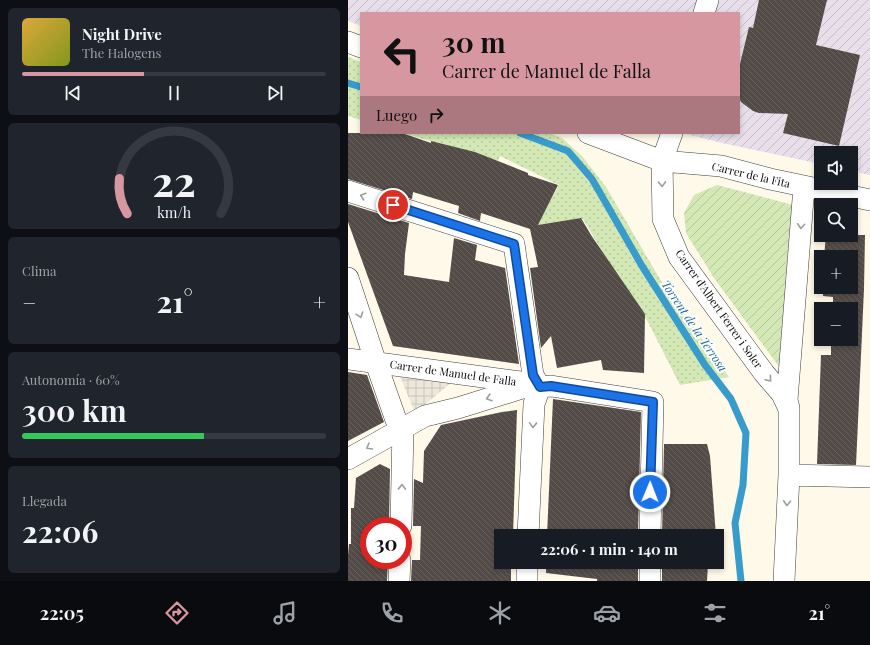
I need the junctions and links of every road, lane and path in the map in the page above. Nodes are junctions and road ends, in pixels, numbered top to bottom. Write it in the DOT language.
graph roads {
  1 [pos="708,0"];
  2 [pos="704,12"];
  3 [pos="348,42"];
  4 [pos="360,47"];
  5 [pos="591,134"];
  6 [pos="672,134"];
  7 [pos="662,161"];
  8 [pos="804,187"];
  9 [pos="348,191"];
  10 [pos="870,200"];
  11 [pos="348,278"];
  12 [pos="348,359"];
  13 [pos="376,363"];
  14 [pos="540,387"];
  15 [pos="789,409"];
  16 [pos="403,427"];
  17 [pos="348,459"];
  18 [pos="789,475"];
  19 [pos="870,477"];
  20 [pos="401,517"];
  21 [pos="528,529"];
  22 [pos="650,529"];
  23 [pos="400,569"];
  24 [pos="527,569"];
  25 [pos="650,569"];
  26 [pos="399,581"];
  27 [pos="526,581"];
  28 [pos="650,581"];
  29 [pos="784,581"];
  1 -- 2 [label="street"];
  3 -- 4 [label="street"];
  5 -- 7 [label="street, Carrer de la Fita"];
  6 -- 7 [label="street, Carrer d'Albert Ferrer i Soler"];
  7 -- 8 [label="street, Carrer de la Fita"];
  7 -- 15 [label="street, Carrer d'Albert Ferrer i Soler, one-way"];
  8 -- 10 [label="street, Carrer de la Fita"];
  8 -- 15 [label="street, Carrer d'Albert Ferrer i Soler, one-way"];
  14 -- 9 [label="street, one-way"];
  11 -- 13 [label="street, one-way"];
  12 -- 13 [label="street, Carrer de Manuel de Falla"];
  13 -- 14 [label="street, Carrer de Manuel de Falla"];
  13 -- 16 [label="street"];
  14 -- 16 [label="street, one-way"];
  14 -- 21 [label="street, one-way"];
  14 -- 22 [label="street, Carrer de Manuel de Falla"];
  15 -- 18 [label="street, Carrer d'Albert Ferrer i Soler"];
  16 -- 17 [label="street, one-way"];
  20 -- 16 [label="street, one-way"];
  18 -- 19 [label="street"];
  18 -- 29 [label="street, Carrer d'Albert Ferrer i Soler, one-way"];
  23 -- 26 [label="street"];
  24 -- 27 [label="street"];
  25 -- 28 [label="street"];
}
